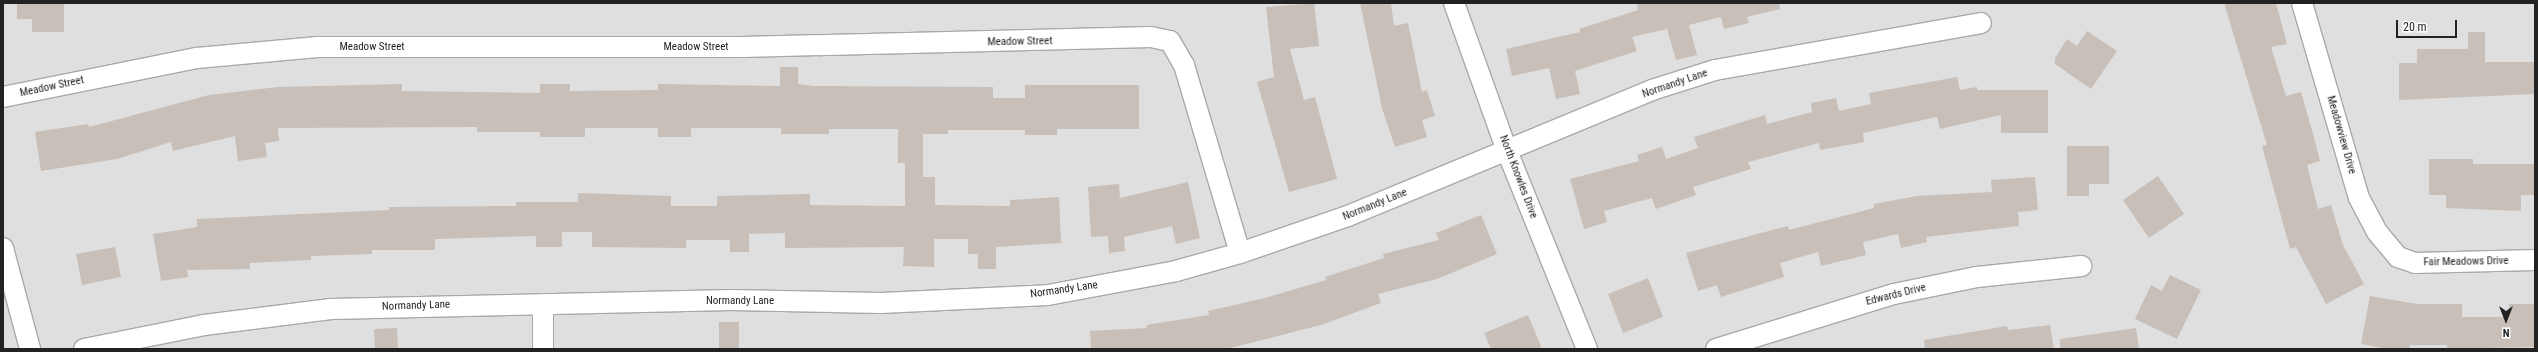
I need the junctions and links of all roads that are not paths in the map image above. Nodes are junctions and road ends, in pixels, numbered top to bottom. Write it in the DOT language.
graph roads {
  1 [pos="1454,3"];
  2 [pos="2302,3"];
  3 [pos="1981,23"];
  4 [pos="3,97"];
  5 [pos="1507,151"];
  6 [pos="3,248"];
  7 [pos="1240,253"];
  8 [pos="2398,258"];
  9 [pos="2535,260"];
  10 [pos="2081,266"];
  11 [pos="543,304"];
  12 [pos="30,349"];
  13 [pos="84,349"];
  14 [pos="543,349"];
  15 [pos="1586,349"];
  16 [pos="1716,349"];
  1 -- 5 [label="street, North Knowles Drive"];
  2 -- 8 [label="street, Meadowview Drive"];
  3 -- 5 [label="street, Normandy Lane"];
  4 -- 7 [label="street, Meadow Street"];
  5 -- 7 [label="street, Normandy Lane"];
  5 -- 15 [label="street, North Knowles Drive"];
  6 -- 12 [label="street"];
  7 -- 11 [label="street, Normandy Lane"];
  8 -- 9 [label="street, Fair Meadows Drive"];
  10 -- 16 [label="street, Edwards Drive"];
  11 -- 13 [label="street, Normandy Lane"];
  11 -- 14 [label="street"];
}
